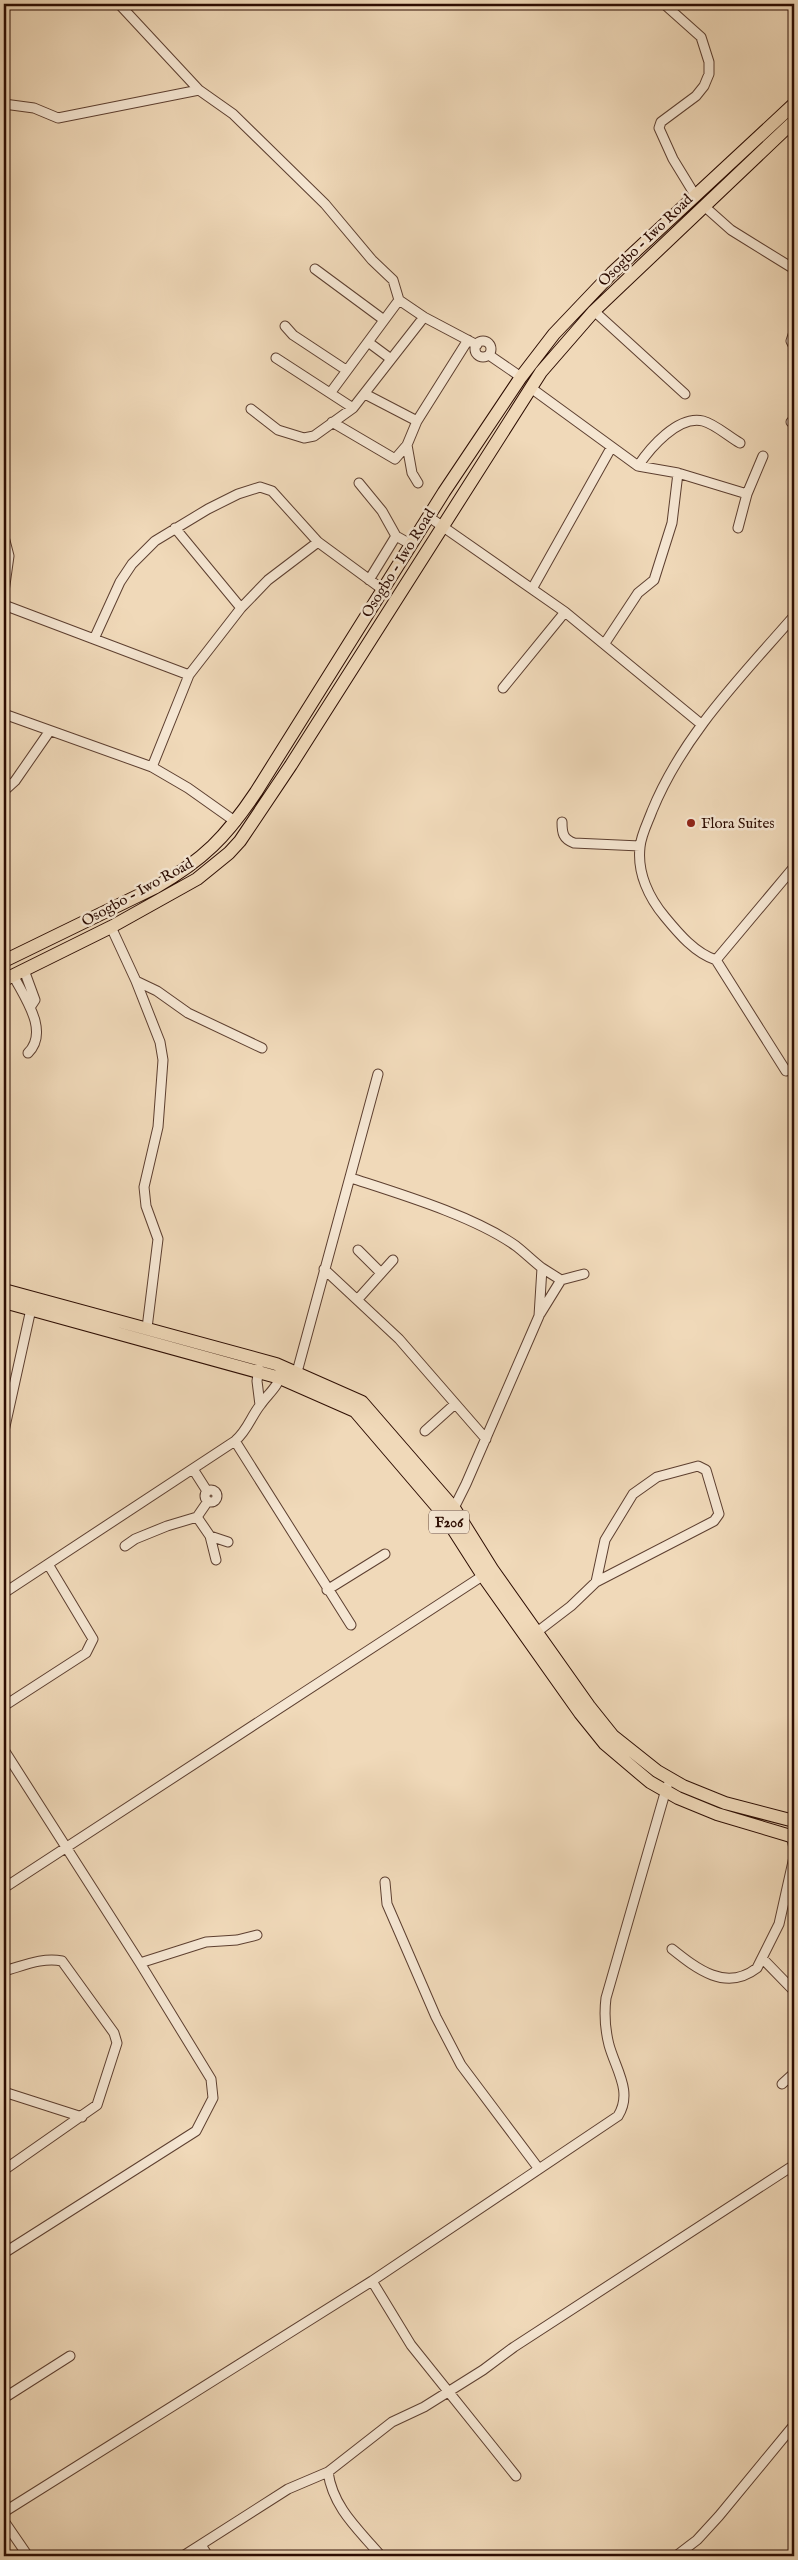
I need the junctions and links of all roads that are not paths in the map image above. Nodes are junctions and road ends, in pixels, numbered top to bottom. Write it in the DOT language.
graph roads {
  1 [pos="119,4"];
  2 [pos="664,4"];
  3 [pos="199,90"];
  4 [pos="4,104"];
  5 [pos="794,104"];
  6 [pos="794,121"];
  7 [pos="695,195"];
  8 [pos="704,206"];
  9 [pos="662,226"];
  10 [pos="672,236"];
  11 [pos="315,269"];
  12 [pos="794,269"];
  13 [pos="399,300"];
  14 [pos="594,311"];
  15 [pos="424,317"];
  16 [pos="384,320"];
  17 [pos="285,326"];
  18 [pos="794,332"];
  19 [pos="468,340"];
  20 [pos="368,342"];
  21 [pos="794,347"];
  22 [pos="276,358"];
  23 [pos="391,359"];
  24 [pos="346,370"];
  25 [pos="521,378"];
  26 [pos="531,388"];
  27 [pos="331,392"];
  28 [pos="364,394"];
  29 [pos="685,394"];
  30 [pos="353,408"];
  31 [pos="251,409"];
  32 [pos="417,421"];
  33 [pos="332,422"];
  34 [pos="740,443"];
  35 [pos="407,445"];
  36 [pos="611,448"];
  37 [pos="763,456"];
  38 [pos="638,466"];
  39 [pos="678,472"];
  40 [pos="359,483"];
  41 [pos="418,483"];
  42 [pos="747,494"];
  43 [pos="429,517"];
  44 [pos="442,524"];
  45 [pos="175,528"];
  46 [pos="738,528"];
  47 [pos="396,536"];
  48 [pos="4,538"];
  49 [pos="318,542"];
  50 [pos="412,544"];
  51 [pos="369,580"];
  52 [pos="382,589"];
  53 [pos="532,589"];
  54 [pos="4,592"];
  55 [pos="4,606"];
  56 [pos="242,608"];
  57 [pos="564,612"];
  58 [pos="794,616"];
  59 [pos="94,639"];
  60 [pos="605,643"];
  61 [pos="189,675"];
  62 [pos="503,688"];
  63 [pos="4,714"];
  64 [pos="702,724"];
  65 [pos="49,732"];
  66 [pos="152,767"];
  67 [pos="4,791"];
  68 [pos="236,822"];
  69 [pos="562,822"];
  70 [pos="640,846"];
  71 [pos="794,866"];
  72 [pos="787,875"];
  73 [pos="794,883"];
  74 [pos="111,927"];
  75 [pos="716,960"];
  76 [pos="4,961"];
  77 [pos="13,975"];
  78 [pos="136,981"];
  79 [pos="262,1048"];
  80 [pos="28,1053"];
  81 [pos="786,1072"];
  82 [pos="378,1074"];
  83 [pos="351,1178"];
  84 [pos="358,1250"];
  85 [pos="393,1260"];
  86 [pos="542,1268"];
  87 [pos="324,1269"];
  88 [pos="380,1272"];
  89 [pos="584,1274"];
  90 [pos="561,1280"];
  91 [pos="4,1290"];
  92 [pos="358,1299"];
  93 [pos="4,1302"];
  94 [pos="31,1309"];
  95 [pos="540,1316"];
  96 [pos="147,1328"];
  97 [pos="260,1366"];
  98 [pos="281,1372"];
  99 [pos="298,1372"];
  100 [pos="455,1404"];
  101 [pos="260,1405"];
  102 [pos="4,1431"];
  103 [pos="424,1431"];
  104 [pos="486,1439"];
  105 [pos="235,1440"];
  106 [pos="193,1469"];
  107 [pos="454,1508"];
  108 [pos="197,1517"];
  109 [pos="210,1536"];
  110 [pos="228,1542"];
  111 [pos="125,1546"];
  112 [pos="385,1554"];
  113 [pos="216,1560"];
  114 [pos="48,1564"];
  115 [pos="488,1572"];
  116 [pos="596,1582"];
  117 [pos="327,1590"];
  118 [pos="4,1593"];
  119 [pos="351,1625"];
  120 [pos="536,1632"];
  121 [pos="4,1706"];
  122 [pos="4,1750"];
  123 [pos="670,1778"];
  124 [pos="665,1791"];
  125 [pos="794,1821"];
  126 [pos="793,1840"];
  127 [pos="67,1848"];
  128 [pos="794,1857"];
  129 [pos="384,1882"];
  130 [pos="4,1888"];
  131 [pos="257,1935"];
  132 [pos="672,1949"];
  133 [pos="762,1958"];
  134 [pos="140,1963"];
  135 [pos="4,1972"];
  136 [pos="794,1992"];
  137 [pos="794,2073"];
  138 [pos="782,2084"];
  139 [pos="4,2092"];
  140 [pos="82,2117"];
  141 [pos="794,2165"];
  142 [pos="539,2169"];
  143 [pos="4,2170"];
  144 [pos="4,2254"];
  145 [pos="372,2281"];
  146 [pos="70,2356"];
  147 [pos="448,2391"];
  148 [pos="4,2398"];
  149 [pos="794,2425"];
  150 [pos="328,2472"];
  151 [pos="516,2476"];
  152 [pos="4,2512"];
  153 [pos="4,2521"];
  154 [pos="201,2545"];
  155 [pos="28,2556"];
  156 [pos="183,2556"];
  157 [pos="208,2556"];
  158 [pos="381,2556"];
  159 [pos="676,2556"];
  1 -- 3 [label="street"];
  2 -- 7 [label="street"];
  3 -- 4 [label="street"];
  3 -- 13 [label="street"];
  5 -- 7 [label="main road, Osogbo - Iwo Road"];
  6 -- 8 [label="main road, Osogbo - Iwo Road"];
  7 -- 9 [label="main road, Osogbo - Iwo Road"];
  8 -- 10 [label="main road, Osogbo - Iwo Road"];
  8 -- 12 [label="street"];
  9 -- 10 [label="main road"];
  9 -- 25 [label="main road, Osogbo - Iwo Road"];
  10 -- 14 [label="main road, Osogbo - Iwo Road"];
  11 -- 16 [label="street"];
  13 -- 15 [label="street"];
  13 -- 16 [label="street"];
  14 -- 26 [label="main road, Osogbo - Iwo Road"];
  14 -- 29 [label="street"];
  15 -- 19 [label="street"];
  15 -- 23 [label="street"];
  16 -- 20 [label="street"];
  17 -- 24 [label="street"];
  18 -- 21 [label="street"];
  19 -- 25 [label="street"];
  19 -- 32 [label="street"];
  20 -- 23 [label="street"];
  20 -- 24 [label="street"];
  22 -- 27 [label="street"];
  23 -- 28 [label="street"];
  24 -- 27 [label="street"];
  25 -- 43 [label="main road, Osogbo - Iwo Road"];
  26 -- 36 [label="street"];
  26 -- 44 [label="main road, Osogbo - Iwo Road"];
  27 -- 30 [label="street"];
  28 -- 30 [label="street"];
  28 -- 32 [label="street"];
  30 -- 33 [label="street"];
  31 -- 33 [label="street"];
  32 -- 35 [label="street"];
  33 -- 35 [label="street"];
  34 -- 38 [label="street"];
  35 -- 41 [label="street"];
  36 -- 38 [label="street"];
  36 -- 53 [label="street"];
  37 -- 42 [label="street"];
  38 -- 39 [label="street"];
  39 -- 42 [label="street"];
  39 -- 60 [label="street"];
  40 -- 47 [label="street"];
  42 -- 46 [label="street"];
  43 -- 44 [label="street"];
  43 -- 50 [label="main road, Osogbo - Iwo Road"];
  44 -- 53 [label="street"];
  44 -- 74 [label="main road, Osogbo - Iwo Road"];
  45 -- 49 [label="street"];
  45 -- 56 [label="street"];
  45 -- 59 [label="street"];
  47 -- 50 [label="street"];
  47 -- 51 [label="street"];
  48 -- 54 [label="street"];
  49 -- 51 [label="street"];
  49 -- 56 [label="street"];
  50 -- 52 [label="main road, Osogbo - Iwo Road"];
  51 -- 52 [label="street"];
  52 -- 68 [label="main road, Osogbo - Iwo Road"];
  53 -- 57 [label="street"];
  55 -- 59 [label="street"];
  56 -- 61 [label="street"];
  57 -- 60 [label="street"];
  57 -- 62 [label="street"];
  58 -- 64 [label="street"];
  59 -- 61 [label="street"];
  60 -- 64 [label="street"];
  61 -- 66 [label="street"];
  63 -- 65 [label="street"];
  64 -- 70 [label="street"];
  65 -- 66 [label="street"];
  65 -- 67 [label="street"];
  66 -- 68 [label="street"];
  68 -- 76 [label="main road, Osogbo - Iwo Road"];
  69 -- 70 [label="street"];
  70 -- 75 [label="street"];
  71 -- 72 [label="street"];
  72 -- 73 [label="street"];
  72 -- 75 [label="street"];
  74 -- 77 [label="main road, Osogbo - Iwo Road"];
  74 -- 78 [label="street"];
  75 -- 81 [label="street"];
  77 -- 80 [label="street"];
  78 -- 79 [label="street"];
  78 -- 96 [label="street"];
  82 -- 83 [label="street"];
  83 -- 86 [label="street"];
  83 -- 87 [label="street"];
  84 -- 88 [label="street"];
  85 -- 88 [label="street"];
  86 -- 90 [label="street"];
  86 -- 95 [label="street"];
  87 -- 92 [label="street"];
  87 -- 99 [label="street"];
  88 -- 92 [label="street"];
  89 -- 90 [label="street"];
  90 -- 95 [label="street"];
  91 -- 96 [label="main road, F206"];
  92 -- 100 [label="street"];
  93 -- 94 [label="main road, F206"];
  94 -- 97 [label="main road, F206"];
  94 -- 102 [label="street"];
  95 -- 104 [label="street"];
  96 -- 97 [label="main road, F206"];
  97 -- 98 [label="main road, F206"];
  97 -- 101 [label="street"];
  98 -- 99 [label="main road, F206"];
  98 -- 101 [label="street"];
  98 -- 115 [label="main road, F206"];
  99 -- 107 [label="main road, F206"];
  100 -- 103 [label="street"];
  100 -- 104 [label="street"];
  101 -- 105 [label="street"];
  104 -- 107 [label="street"];
  105 -- 106 [label="street"];
  105 -- 117 [label="street"];
  106 -- 108 [label="street"];
  106 -- 114 [label="street"];
  107 -- 115 [label="main road, F206"];
  108 -- 109 [label="street"];
  108 -- 111 [label="street"];
  109 -- 110 [label="street"];
  109 -- 113 [label="street"];
  112 -- 117 [label="street"];
  114 -- 118 [label="street"];
  114 -- 121 [label="street"];
  115 -- 120 [label="main road, F206"];
  115 -- 124 [label="main road, F206"];
  115 -- 127 [label="street"];
  116 -- 116 [label="street"];
  116 -- 120 [label="street"];
  117 -- 119 [label="street"];
  120 -- 123 [label="main road, F206"];
  122 -- 127 [label="street"];
  123 -- 124 [label="street"];
  123 -- 125 [label="main road, F206"];
  124 -- 126 [label="main road, F206"];
  124 -- 142 [label="street"];
  127 -- 130 [label="street"];
  127 -- 134 [label="street"];
  128 -- 133 [label="street"];
  129 -- 142 [label="street"];
  131 -- 134 [label="street"];
  132 -- 133 [label="street"];
  133 -- 136 [label="street"];
  134 -- 144 [label="street"];
  135 -- 140 [label="street"];
  137 -- 138 [label="street"];
  139 -- 140 [label="street"];
  140 -- 143 [label="street"];
  141 -- 147 [label="street"];
  142 -- 145 [label="street"];
  145 -- 147 [label="street"];
  145 -- 152 [label="street"];
  146 -- 148 [label="street"];
  147 -- 150 [label="street"];
  147 -- 151 [label="street"];
  149 -- 159 [label="street"];
  150 -- 154 [label="street"];
  150 -- 158 [label="street"];
  153 -- 155 [label="street"];
  154 -- 156 [label="street"];
  154 -- 157 [label="street"];
}
